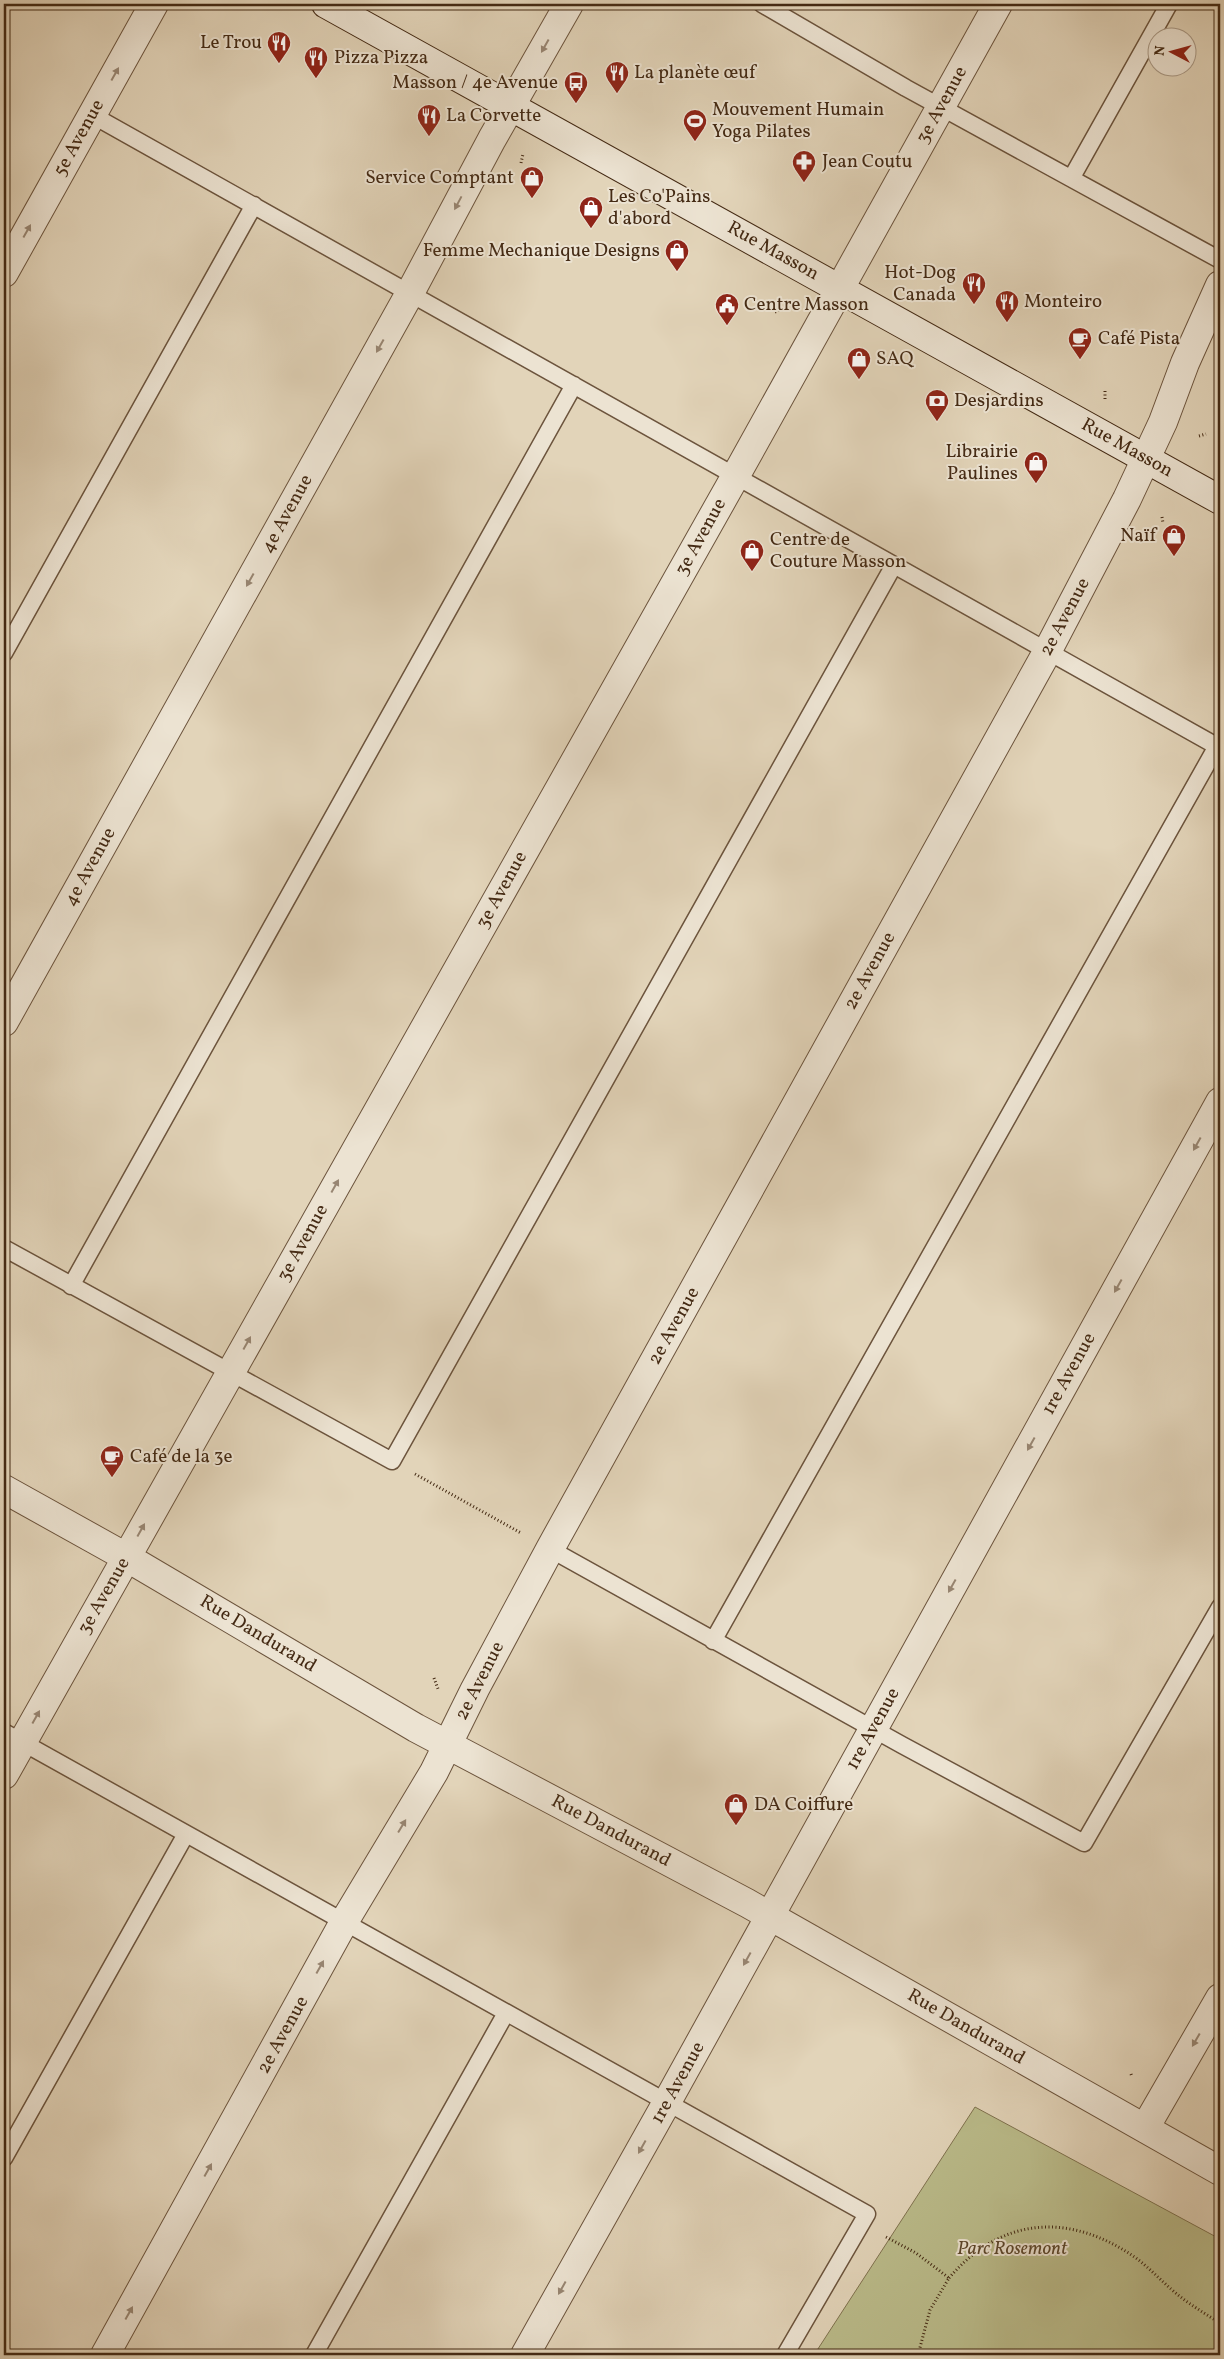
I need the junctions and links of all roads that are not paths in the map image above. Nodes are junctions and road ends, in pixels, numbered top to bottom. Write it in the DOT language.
graph roads {
  1 [pos="154,4"];
  2 [pos="326,4"];
  3 [pos="569,4"];
  4 [pos="762,4"];
  5 [pos="998,4"];
  6 [pos="1169,4"];
  7 [pos="783,9"];
  8 [pos="941,106"];
  9 [pos="510,108"];
  10 [pos="92,115"];
  11 [pos="1072,177"];
  12 [pos="254,205"];
  13 [pos="1220,260"];
  14 [pos="4,273"];
  15 [pos="1220,285"];
  16 [pos="840,288"];
  17 [pos="410,294"];
  18 [pos="574,385"];
  19 [pos="1146,458"];
  20 [pos="735,477"];
  21 [pos="1220,500"];
  22 [pos="894,565"];
  23 [pos="1047,652"];
  24 [pos="4,653"];
  25 [pos="1218,747"];
  26 [pos="4,1022"];
  27 [pos="1220,1102"];
  28 [pos="4,1248"];
  29 [pos="71,1286"];
  30 [pos="231,1372"];
  31 [pos="4,1490"];
  32 [pos="550,1549"];
  33 [pos="126,1557"];
  34 [pos="1220,1607"];
  35 [pos="713,1641"];
  36 [pos="873,1729"];
  37 [pos="13,1738"];
  38 [pos="447,1745"];
  39 [pos="4,1775"];
  40 [pos="186,1834"];
  41 [pos="770,1916"];
  42 [pos="344,1922"];
  43 [pos="1220,1998"];
  44 [pos="506,2013"];
  45 [pos="667,2102"];
  46 [pos="1145,2128"];
  47 [pos="4,2158"];
  48 [pos="1220,2171"];
  49 [pos="106,2355"];
  50 [pos="314,2355"];
  51 [pos="525,2355"];
  52 [pos="785,2355"];
  10 -- 1 [label="street, 5e Avenue, one-way"];
  2 -- 9 [label="street, Rue Masson"];
  3 -- 9 [label="street, 4e Avenue, one-way"];
  4 -- 7 [label="lane"];
  5 -- 8 [label="street, 3e Avenue"];
  6 -- 11 [label="lane"];
  7 -- 8 [label="lane"];
  8 -- 11 [label="lane"];
  8 -- 16 [label="street, 3e Avenue"];
  9 -- 16 [label="street, Rue Masson"];
  9 -- 17 [label="street, 4e Avenue, one-way"];
  10 -- 12 [label="lane"];
  14 -- 10 [label="street, 5e Avenue, one-way"];
  11 -- 13 [label="lane"];
  12 -- 17 [label="lane"];
  12 -- 24 [label="lane"];
  15 -- 19 [label="street, 2e Avenue"];
  16 -- 19 [label="street, Rue Masson"];
  16 -- 20 [label="street, 3e Avenue"];
  17 -- 18 [label="lane"];
  17 -- 26 [label="street, 4e Avenue, one-way"];
  18 -- 20 [label="lane"];
  18 -- 29 [label="lane"];
  19 -- 21 [label="street, Rue Masson"];
  19 -- 23 [label="street, 2e Avenue"];
  20 -- 22 [label="lane"];
  30 -- 20 [label="street, 3e Avenue, one-way"];
  22 -- 23 [label="lane"];
  22 -- 30 [label="lane"];
  23 -- 25 [label="lane"];
  23 -- 32 [label="street, 2e Avenue"];
  25 -- 35 [label="lane"];
  27 -- 36 [label="street, 1re Avenue, one-way"];
  28 -- 29 [label="lane"];
  29 -- 30 [label="lane"];
  33 -- 30 [label="street, 3e Avenue, one-way"];
  31 -- 33 [label="street, Rue Dandurand"];
  32 -- 35 [label="lane"];
  32 -- 38 [label="street, 2e Avenue"];
  37 -- 33 [label="street, 3e Avenue, one-way"];
  33 -- 38 [label="street, Rue Dandurand"];
  34 -- 36 [label="lane"];
  35 -- 36 [label="lane"];
  36 -- 41 [label="street, 1re Avenue"];
  37 -- 39 [label="street, 3e Avenue"];
  37 -- 40 [label="lane"];
  38 -- 41 [label="street, Rue Dandurand"];
  42 -- 38 [label="street, 2e Avenue, one-way"];
  40 -- 42 [label="lane"];
  40 -- 47 [label="lane"];
  41 -- 45 [label="street, 1re Avenue, one-way"];
  41 -- 46 [label="street, Rue Dandurand"];
  42 -- 44 [label="lane"];
  49 -- 42 [label="street, 2e Avenue, one-way"];
  43 -- 46 [label="street, one-way"];
  44 -- 45 [label="lane"];
  44 -- 50 [label="lane"];
  45 -- 51 [label="street, 1re Avenue, one-way"];
  45 -- 52 [label="lane"];
  46 -- 48 [label="street, Rue Dandurand"];
}
